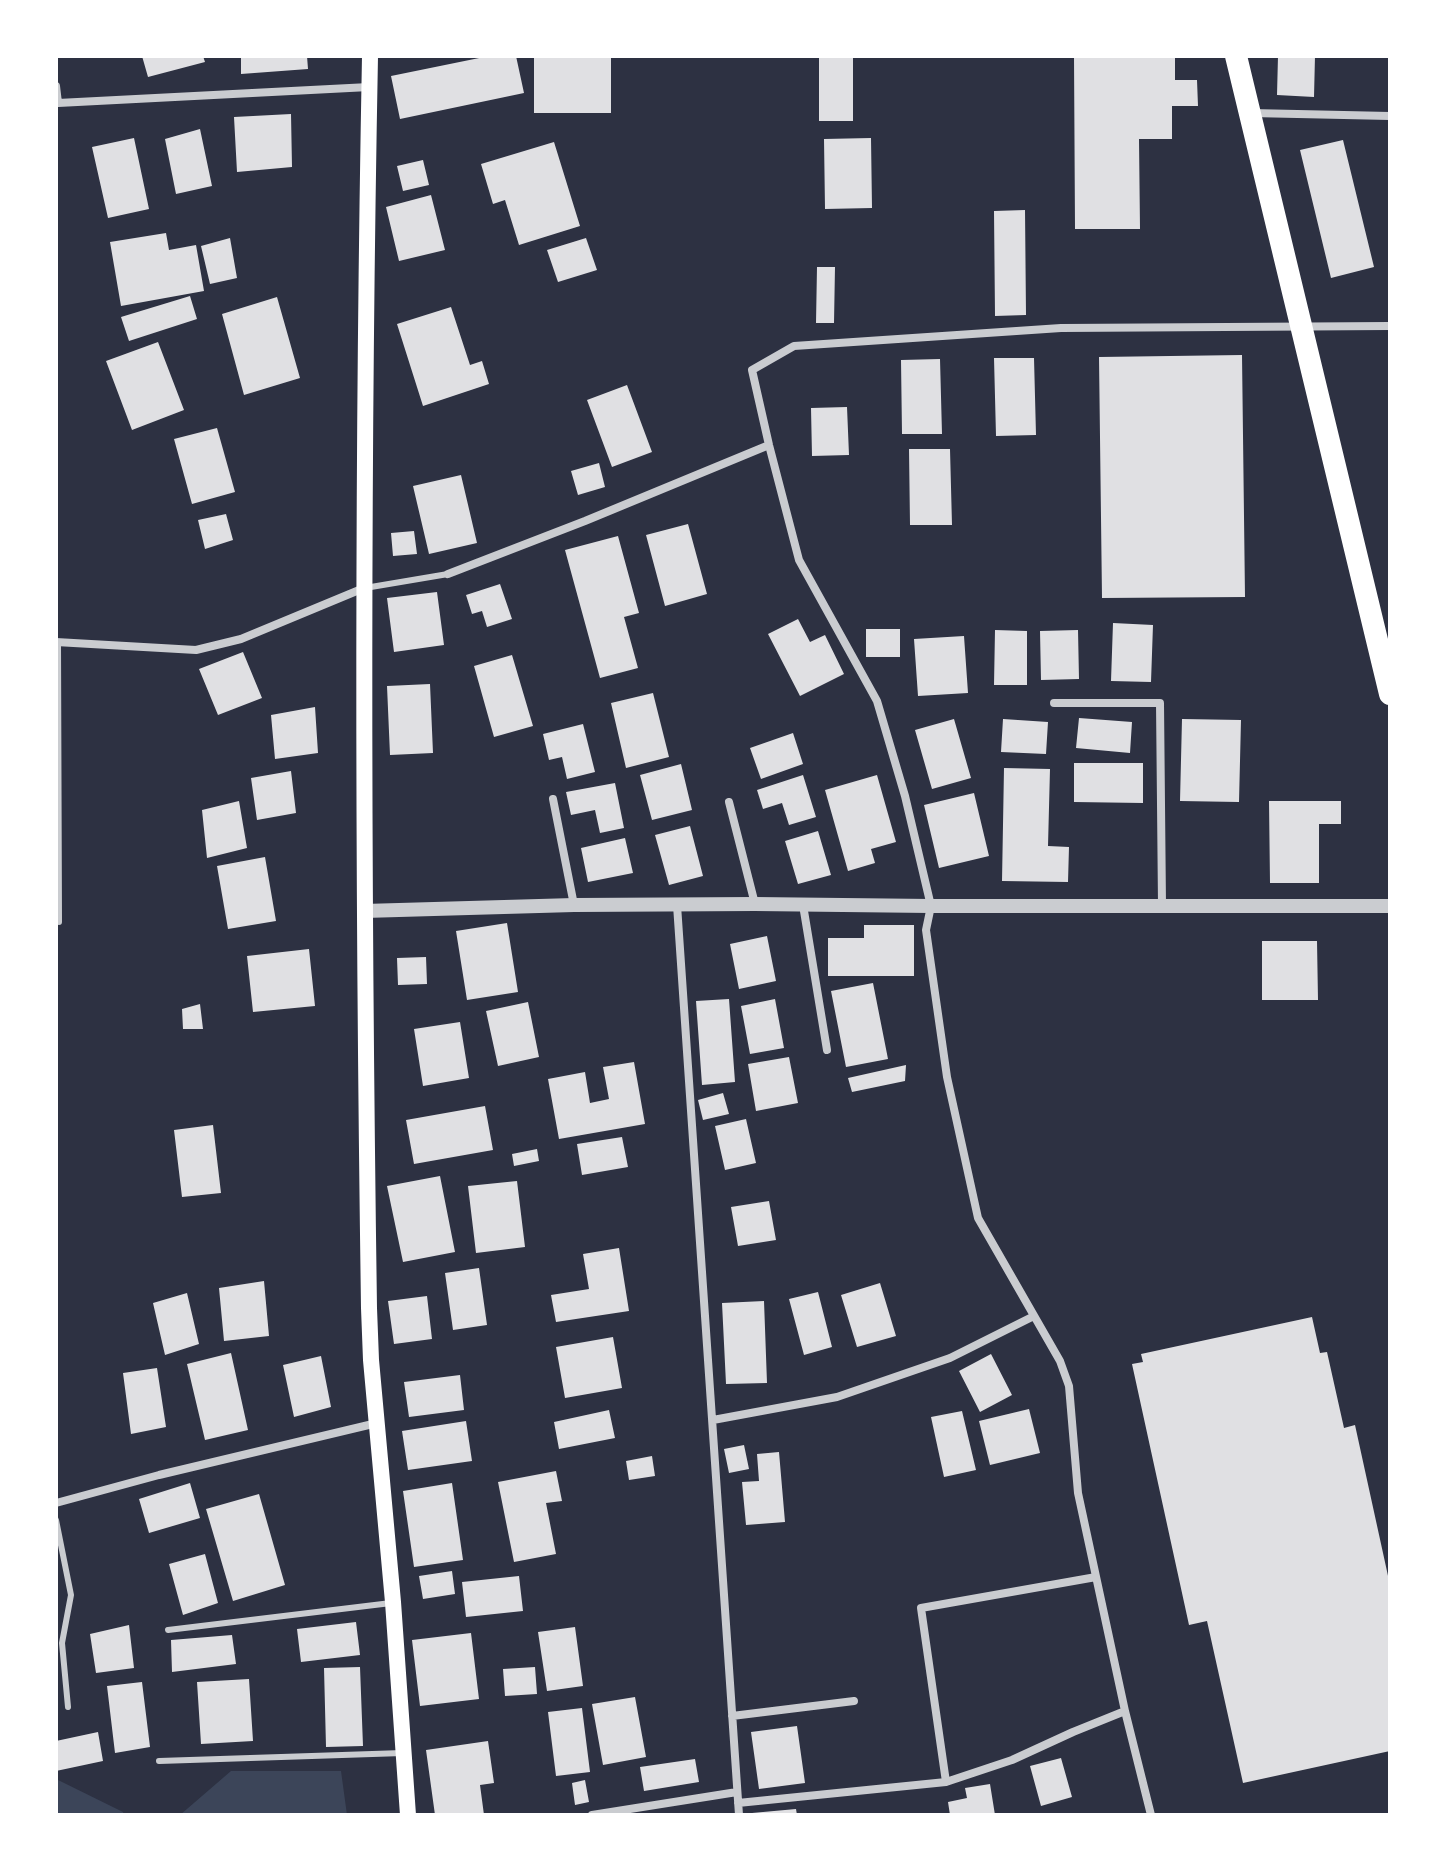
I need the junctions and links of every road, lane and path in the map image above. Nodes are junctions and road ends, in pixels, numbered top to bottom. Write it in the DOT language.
graph roads {
  1 [pos="370,56"];
  2 [pos="1236,56"];
  3 [pos="56,86"];
  4 [pos="370,87"];
  5 [pos="57,103"];
  6 [pos="1250,113"];
  7 [pos="1390,116"];
  8 [pos="1301,326"];
  9 [pos="1390,326"];
  10 [pos="769,445"];
  11 [pos="448,574"];
  12 [pos="364,588"];
  13 [pos="57,642"];
  14 [pos="1390,694"];
  15 [pos="1054,703"];
  16 [pos="553,799"];
  17 [pos="729,802"];
  18 [pos="755,904"];
  19 [pos="574,905"];
  20 [pos="677,905"];
  21 [pos="803,905"];
  22 [pos="1162,905"];
  23 [pos="931,906"];
  24 [pos="1390,906"];
  25 [pos="364,911"];
  26 [pos="59,922"];
  27 [pos="827,1050"];
  28 [pos="1034,1316"];
  29 [pos="713,1420"];
  30 [pos="377,1423"];
  31 [pos="56,1503"];
  32 [pos="56,1520"];
  33 [pos="1096,1577"];
  34 [pos="393,1602"];
  35 [pos="168,1630"];
  36 [pos="854,1701"];
  37 [pos="68,1707"];
  38 [pos="1125,1711"];
  39 [pos="732,1716"];
  40 [pos="404,1753"];
  41 [pos="159,1761"];
  42 [pos="946,1782"];
  43 [pos="737,1792"];
  44 [pos="738,1803"];
  45 [pos="408,1815"];
  46 [pos="592,1815"];
  47 [pos="739,1815"];
  48 [pos="1151,1815"];
  1 -- 4 [label="main road"];
  2 -- 6 [label="highway"];
  3 -- 5 [label="street"];
  4 -- 5 [label="street"];
  4 -- 12 [label="main road"];
  6 -- 7 [label="street"];
  6 -- 8 [label="highway"];
  8 -- 9 [label="street"];
  8 -- 10 [label="street"];
  8 -- 14 [label="highway"];
  10 -- 11 [label="street"];
  10 -- 23 [label="street"];
  11 -- 12 [label="lane"];
  12 -- 13 [label="street"];
  12 -- 25 [label="main road"];
  13 -- 26 [label="lane"];
  15 -- 22 [label="street"];
  16 -- 19 [label="street"];
  17 -- 18 [label="street"];
  18 -- 20 [label="street"];
  18 -- 21 [label="street"];
  19 -- 20 [label="street"];
  19 -- 25 [label="street"];
  20 -- 29 [label="street"];
  21 -- 23 [label="street"];
  21 -- 27 [label="street"];
  22 -- 23 [label="street"];
  22 -- 24 [label="street"];
  23 -- 28 [label="street"];
  25 -- 30 [label="main road"];
  28 -- 29 [label="street"];
  28 -- 33 [label="street"];
  29 -- 39 [label="street"];
  30 -- 31 [label="street"];
  30 -- 34 [label="main road"];
  32 -- 37 [label="lane"];
  33 -- 38 [label="street"];
  33 -- 42 [label="street"];
  34 -- 35 [label="lane"];
  34 -- 40 [label="main road"];
  36 -- 39 [label="street"];
  38 -- 42 [label="street"];
  38 -- 48 [label="street"];
  39 -- 43 [label="street"];
  40 -- 41 [label="lane"];
  40 -- 45 [label="main road"];
  42 -- 44 [label="street"];
  43 -- 44 [label="street"];
  43 -- 46 [label="street"];
  44 -- 47 [label="street"];
}
